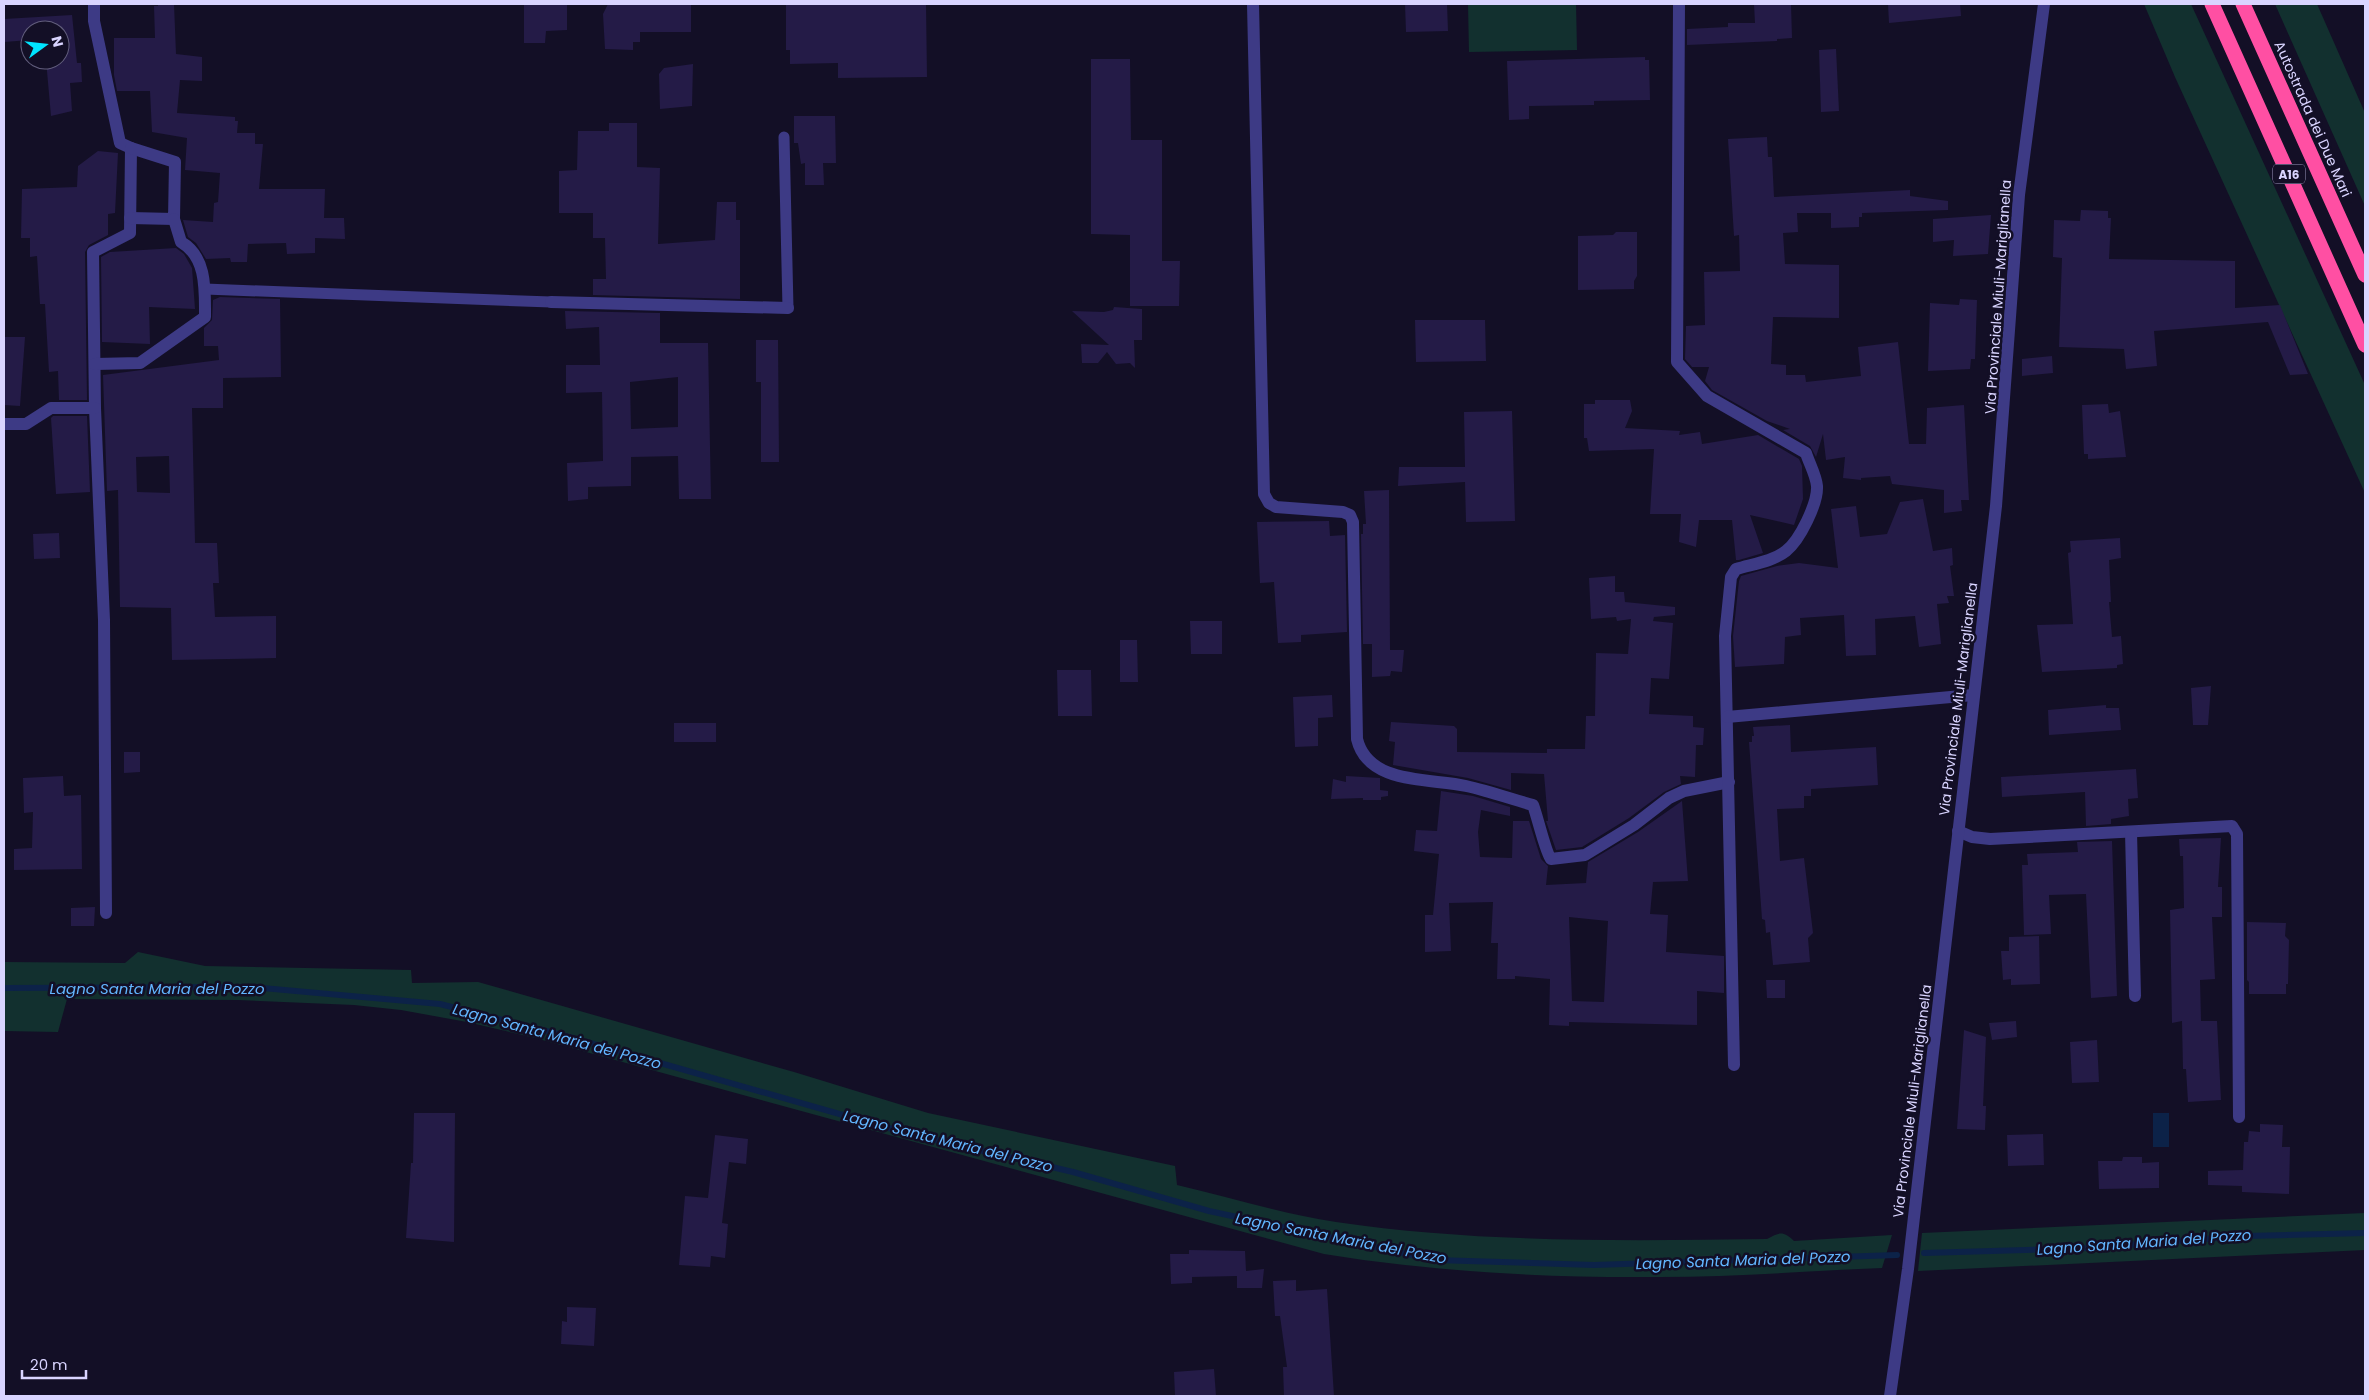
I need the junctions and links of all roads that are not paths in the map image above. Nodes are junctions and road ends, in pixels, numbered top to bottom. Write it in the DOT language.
graph roads {
  1 [pos="94,4"];
  2 [pos="1253,4"];
  3 [pos="1679,4"];
  4 [pos="2044,4"];
  5 [pos="2212,4"];
  6 [pos="2244,4"];
  7 [pos="784,138"];
  8 [pos="131,148"];
  9 [pos="130,218"];
  10 [pos="174,219"];
  11 [pos="2365,276"];
  12 [pos="205,289"];
  13 [pos="551,302"];
  14 [pos="788,308"];
  15 [pos="2365,345"];
  16 [pos="95,364"];
  17 [pos="95,408"];
  18 [pos="4,424"];
  19 [pos="1973,695"];
  20 [pos="1728,717"];
  21 [pos="1729,782"];
  22 [pos="1958,831"];
  23 [pos="2131,832"];
  24 [pos="106,913"];
  25 [pos="2135,996"];
  26 [pos="1734,1065"];
  27 [pos="2239,1117"];
  28 [pos="1890,1396"];
  1 -- 8 [label="street"];
  2 -- 21 [label="street"];
  3 -- 20 [label="street"];
  4 -- 19 [label="street, Via Provinciale Miuli-Mariglianella"];
  5 -- 15 [label="highway, A16"];
  6 -- 11 [label="highway, Autostrada dei Due Mari / A16"];
  7 -- 14 [label="lane"];
  8 -- 9 [label="street"];
  8 -- 10 [label="street"];
  9 -- 10 [label="street"];
  9 -- 16 [label="street"];
  10 -- 12 [label="street"];
  12 -- 13 [label="lane"];
  12 -- 16 [label="street"];
  13 -- 14 [label="street"];
  16 -- 17 [label="street"];
  17 -- 18 [label="street"];
  17 -- 24 [label="street"];
  19 -- 20 [label="street"];
  19 -- 22 [label="street, Via Provinciale Miuli-Mariglianella"];
  20 -- 21 [label="street"];
  21 -- 26 [label="street"];
  22 -- 23 [label="street"];
  22 -- 28 [label="street, Via Provinciale Miuli-Mariglianella"];
  23 -- 25 [label="street"];
  23 -- 27 [label="street"];
}
